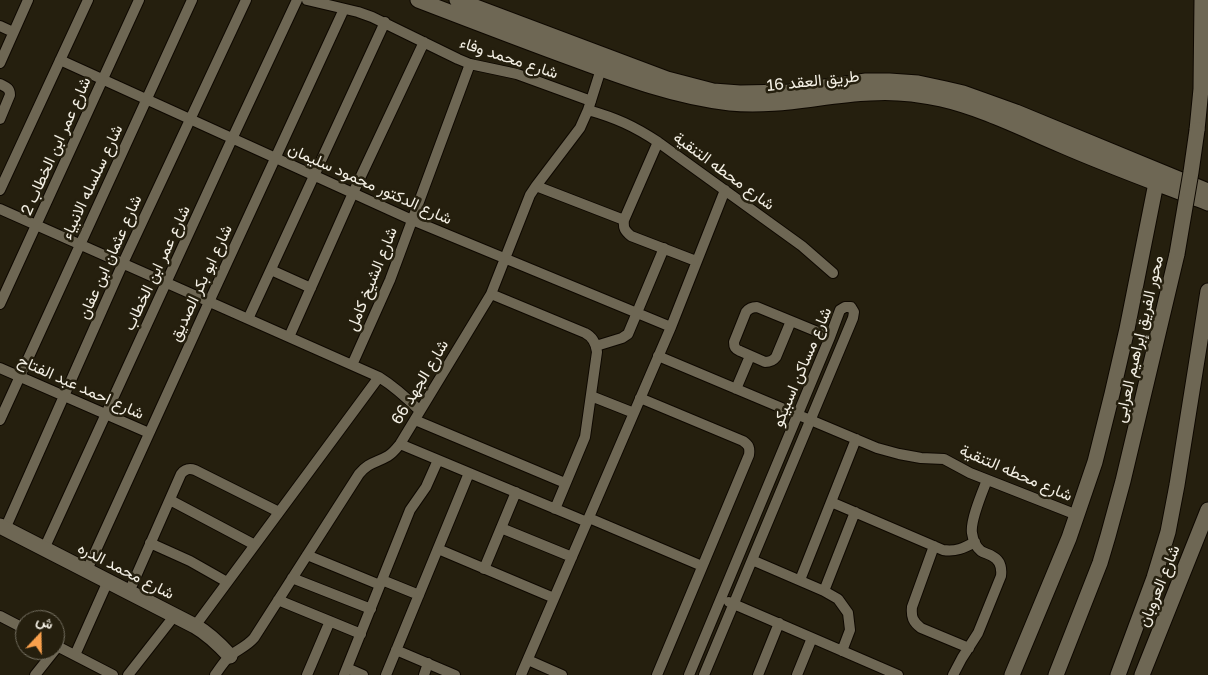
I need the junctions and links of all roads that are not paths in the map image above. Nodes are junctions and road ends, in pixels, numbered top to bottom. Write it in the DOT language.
graph roads {
  1 [pos="28,0"];
  2 [pos="88,0"];
  3 [pos="139,0"];
  4 [pos="192,0"];
  5 [pos="246,0"];
  6 [pos="297,0"];
  7 [pos="307,0"];
  8 [pos="418,0"];
  9 [pos="457,0"];
  10 [pos="1202,0"];
  11 [pos="344,9"];
  12 [pos="385,22"];
  13 [pos="0,26"];
  14 [pos="14,32"];
  15 [pos="424,42"];
  16 [pos="60,60"];
  17 [pos="0,63"];
  18 [pos="470,64"];
  19 [pos="601,69"];
  20 [pos="102,80"];
  21 [pos="0,84"];
  22 [pos="146,100"];
  23 [pos="589,105"];
  24 [pos="0,119"];
  25 [pos="190,119"];
  26 [pos="232,138"];
  27 [pos="658,142"];
  28 [pos="276,158"];
  29 [pos="315,176"];
  30 [pos="1157,177"];
  31 [pos="536,186"];
  32 [pos="0,190"];
  33 [pos="725,190"];
  34 [pos="1208,191"];
  35 [pos="353,193"];
  36 [pos="1208,203"];
  37 [pos="0,209"];
  38 [pos="412,220"];
  39 [pos="624,220"];
  40 [pos="36,225"];
  41 [pos="80,244"];
  42 [pos="664,248"];
  43 [pos="505,258"];
  44 [pos="696,261"];
  45 [pos="123,263"];
  46 [pos="271,270"];
  47 [pos="833,273"];
  48 [pos="167,282"];
  49 [pos="311,288"];
  50 [pos="1208,291"];
  51 [pos="491,294"];
  52 [pos="209,302"];
  53 [pos="0,304"];
  54 [pos="637,312"];
  55 [pos="248,318"];
  56 [pos="790,321"];
  57 [pos="671,326"];
  58 [pos="289,337"];
  59 [pos="830,338"];
  60 [pos="596,346"];
  61 [pos="658,356"];
  62 [pos="750,356"];
  63 [pos="352,365"];
  64 [pos="0,368"];
  65 [pos="19,376"];
  66 [pos="379,377"];
  67 [pos="736,388"];
  68 [pos="64,396"];
  69 [pos="591,396"];
  70 [pos="640,398"];
  71 [pos="106,414"];
  72 [pos="634,414"];
  73 [pos="798,414"];
  74 [pos="417,416"];
  75 [pos="0,420"];
  76 [pos="810,420"];
  77 [pos="149,433"];
  78 [pos="856,439"];
  79 [pos="400,444"];
  80 [pos="438,460"];
  81 [pos="469,473"];
  82 [pos="987,480"];
  83 [pos="565,483"];
  84 [pos="516,492"];
  85 [pos="170,500"];
  86 [pos="831,502"];
  87 [pos="555,508"];
  88 [pos="1208,510"];
  89 [pos="279,512"];
  90 [pos="855,512"];
  91 [pos="1077,515"];
  92 [pos="588,520"];
  93 [pos="3,528"];
  94 [pos="501,528"];
  95 [pos="974,542"];
  96 [pos="150,543"];
  97 [pos="255,545"];
  98 [pos="934,546"];
  99 [pos="44,549"];
  100 [pos="438,549"];
  101 [pos="307,555"];
  102 [pos="572,557"];
  103 [pos="752,560"];
  104 [pos="702,566"];
  105 [pos="484,569"];
  106 [pos="87,570"];
  107 [pos="292,578"];
  108 [pos="800,580"];
  109 [pos="108,581"];
  110 [pos="227,582"];
  111 [pos="381,582"];
  112 [pos="824,591"];
  113 [pos="128,592"];
  114 [pos="419,595"];
  115 [pos="554,598"];
  116 [pos="721,598"];
  117 [pos="278,600"];
  118 [pos="734,604"];
  119 [pos="370,609"];
  120 [pos="175,615"];
  121 [pos="0,616"];
  122 [pos="330,621"];
  123 [pos="15,624"];
  124 [pos="779,624"];
  125 [pos="195,626"];
  126 [pos="360,634"];
  127 [pos="812,638"];
  128 [pos="969,648"];
  129 [pos="396,650"];
  130 [pos="65,651"];
  131 [pos="842,651"];
  132 [pos="75,655"];
  133 [pos="230,656"];
  134 [pos="46,660"];
  135 [pos="528,660"];
  136 [pos="428,663"];
  137 [pos="345,672"];
  138 [pos="1142,674"];
  139 [pos="34,675"];
  140 [pos="113,675"];
  141 [pos="128,675"];
  142 [pos="215,675"];
  143 [pos="307,675"];
  144 [pos="363,675"];
  145 [pos="386,675"];
  146 [pos="424,675"];
  147 [pos="456,675"];
  148 [pos="521,675"];
  149 [pos="562,675"];
  150 [pos="657,675"];
  151 [pos="689,675"];
  152 [pos="704,675"];
  153 [pos="758,675"];
  154 [pos="797,675"];
  155 [pos="898,675"];
  156 [pos="953,675"];
  157 [pos="1012,675"];
  158 [pos="1056,675"];
  159 [pos="1118,675"];
  1 -- 14 [label="street"];
  2 -- 16 [label="street"];
  3 -- 20 [label="street, شارع عمر ابن الخطاب 2"];
  4 -- 22 [label="street, شارع سلسله الانبياء"];
  5 -- 25 [label="street, شارع عثمان ابن عفان"];
  6 -- 26 [label="street, شارع عمر ابن الخطاب"];
  7 -- 11 [label="street, شارع محمد وفاء"];
  8 -- 19 [label="street, طريق العقد 16"];
  9 -- 30 [label="street, طريق العقد 16"];
  10 -- 158 [label="street, محور الفريق إبراهيم العرابى, bridge"];
  11 -- 12 [label="street, شارع محمد وفاء"];
  11 -- 28 [label="street, شارع ابو بكر الصديق"];
  12 -- 15 [label="street, شارع محمد وفاء"];
  12 -- 29 [label="street"];
  13 -- 14 [label="street"];
  14 -- 17 [label="street"];
  15 -- 18 [label="street, شارع محمد وفاء"];
  15 -- 35 [label="street"];
  16 -- 20 [label="street, شارع الدكتور محمود سليمان"];
  16 -- 32 [label="street"];
  18 -- 23 [label="street, شارع محمد وفاء"];
  18 -- 38 [label="street, شارع الشيخ كامل"];
  19 -- 23 [label="street, شارع الجهد 66"];
  19 -- 30 [label="street, طريق العقد 16"];
  20 -- 22 [label="street, شارع الدكتور محمود سليمان"];
  20 -- 40 [label="street, شارع عمر ابن الخطاب 2"];
  21 -- 24 [label="street"];
  22 -- 25 [label="street, شارع الدكتور محمود سليمان"];
  22 -- 41 [label="street, شارع سلسله الانبياء"];
  23 -- 27 [label="street, شارع محطه التنقية"];
  23 -- 31 [label="street, شارع الجهد 66"];
  25 -- 26 [label="street, شارع الدكتور محمود سليمان"];
  25 -- 45 [label="street, شارع عثمان ابن عفان"];
  26 -- 28 [label="street, شارع الدكتور محمود سليمان"];
  26 -- 48 [label="street, شارع عمر ابن الخطاب"];
  27 -- 33 [label="street, شارع محطه التنقية"];
  27 -- 39 [label="street"];
  28 -- 29 [label="street, شارع الدكتور محمود سليمان"];
  28 -- 52 [label="street, شارع ابو بكر الصديق"];
  29 -- 35 [label="street, شارع الدكتور محمود سليمان"];
  29 -- 46 [label="street"];
  30 -- 34 [label="street, طريق العقد 16"];
  30 -- 36 [label="street, طريق العقد 16"];
  30 -- 91 [label="street"];
  31 -- 39 [label="street"];
  31 -- 43 [label="street, شارع الجهد 66"];
  33 -- 44 [label="street"];
  33 -- 47 [label="street, شارع محطه التنقية"];
  35 -- 38 [label="street, شارع الدكتور محمود سليمان"];
  35 -- 49 [label="street"];
  37 -- 40 [label="street"];
  38 -- 43 [label="street, شارع الدكتور محمود سليمان"];
  38 -- 63 [label="street, شارع الشيخ كامل"];
  39 -- 42 [label="street"];
  40 -- 41 [label="street"];
  40 -- 53 [label="street, شارع عمر ابن الخطاب 2"];
  41 -- 45 [label="street"];
  41 -- 65 [label="street, شارع سلسله الانبياء"];
  42 -- 44 [label="street"];
  42 -- 54 [label="street"];
  43 -- 51 [label="street, شارع الجهد 66"];
  43 -- 54 [label="street, شارع الدكتور محمود سليمان"];
  44 -- 57 [label="street"];
  45 -- 48 [label="street"];
  45 -- 68 [label="street, شارع عثمان ابن عفان"];
  46 -- 49 [label="street"];
  46 -- 55 [label="street"];
  48 -- 52 [label="street"];
  48 -- 71 [label="street, شارع عمر ابن الخطاب"];
  49 -- 58 [label="street"];
  50 -- 159 [label="street"];
  51 -- 60 [label="street"];
  51 -- 74 [label="street, شارع الجهد 66"];
  52 -- 55 [label="street"];
  52 -- 77 [label="street, شارع ابو بكر الصديق"];
  54 -- 57 [label="street, شارع الدكتور محمود سليمان"];
  54 -- 60 [label="street"];
  55 -- 58 [label="street"];
  56 -- 59 [label="street"];
  56 -- 62 [label="street"];
  56 -- 62 [label="street"];
  57 -- 61 [label="street"];
  58 -- 63 [label="street"];
  59 -- 73 [label="street, شارع مساكن اسبيكو"];
  59 -- 76 [label="street, شارع مساكن اسبيكو"];
  60 -- 69 [label="street"];
  61 -- 67 [label="street"];
  61 -- 70 [label="street"];
  62 -- 67 [label="street"];
  63 -- 66 [label="street"];
  64 -- 65 [label="street, شارع احمد عبد الفتاح"];
  65 -- 68 [label="street, شارع احمد عبد الفتاح"];
  65 -- 75 [label="street, شارع سلسله الانبياء"];
  66 -- 74 [label="street"];
  66 -- 89 [label="street"];
  67 -- 73 [label="street"];
  68 -- 71 [label="street, شارع احمد عبد الفتاح"];
  68 -- 93 [label="street, شارع عثمان ابن عفان"];
  69 -- 72 [label="street"];
  69 -- 83 [label="street"];
  70 -- 72 [label="street"];
  70 -- 104 [label="street"];
  71 -- 77 [label="street, شارع احمد عبد الفتاح"];
  71 -- 99 [label="street, شارع عمر ابن الخطاب"];
  72 -- 92 [label="street"];
  73 -- 76 [label="street"];
  73 -- 116 [label="street, شارع مساكن اسبيكو"];
  74 -- 79 [label="street, شارع الجهد 66"];
  74 -- 83 [label="street"];
  76 -- 78 [label="street"];
  76 -- 103 [label="street, شارع مساكن اسبيكو"];
  77 -- 106 [label="street, شارع ابو بكر الصديق"];
  78 -- 82 [label="street, شارع محطه التنقية"];
  78 -- 86 [label="street"];
  79 -- 80 [label="street"];
  79 -- 101 [label="street, شارع الجهد 66"];
  80 -- 81 [label="street"];
  80 -- 111 [label="street"];
  81 -- 84 [label="street"];
  81 -- 100 [label="street"];
  82 -- 91 [label="street, شارع محطه التنقية"];
  82 -- 95 [label="street"];
  83 -- 87 [label="street"];
  84 -- 87 [label="street"];
  84 -- 94 [label="street"];
  85 -- 89 [label="street"];
  85 -- 96 [label="street"];
  85 -- 97 [label="street"];
  86 -- 90 [label="street"];
  86 -- 108 [label="street"];
  87 -- 92 [label="street"];
  88 -- 138 [label="street, شارع العروبان"];
  89 -- 97 [label="street"];
  90 -- 98 [label="street"];
  90 -- 112 [label="street"];
  91 -- 157 [label="street"];
  92 -- 102 [label="street"];
  92 -- 104 [label="street"];
  93 -- 99 [label="street, شارع محمد الدره"];
  94 -- 102 [label="street"];
  94 -- 105 [label="street"];
  95 -- 98 [label="street"];
  95 -- 128 [label="street"];
  96 -- 110 [label="street"];
  96 -- 113 [label="street"];
  97 -- 110 [label="street"];
  98 -- 128 [label="street"];
  99 -- 106 [label="street, شارع محمد الدره"];
  100 -- 105 [label="street"];
  100 -- 114 [label="street"];
  101 -- 107 [label="street, شارع الجهد 66"];
  101 -- 111 [label="street"];
  102 -- 115 [label="street"];
  103 -- 108 [label="street"];
  103 -- 118 [label="street, شارع مساكن اسبيكو"];
  104 -- 150 [label="street"];
  105 -- 115 [label="street"];
  106 -- 109 [label="street, شارع محمد الدره"];
  107 -- 117 [label="street, شارع الجهد 66"];
  107 -- 119 [label="street"];
  108 -- 112 [label="street"];
  109 -- 113 [label="street, شارع محمد الدره"];
  109 -- 132 [label="street"];
  110 -- 125 [label="street"];
  111 -- 114 [label="street"];
  111 -- 119 [label="street"];
  112 -- 131 [label="street"];
  113 -- 120 [label="street, شارع محمد الدره"];
  114 -- 129 [label="street"];
  115 -- 135 [label="street"];
  116 -- 118 [label="street"];
  116 -- 151 [label="street, شارع مساكن اسبيكو"];
  117 -- 122 [label="street"];
  117 -- 133 [label="street, شارع الجهد 66"];
  118 -- 124 [label="street"];
  118 -- 152 [label="street, شارع مساكن اسبيكو"];
  119 -- 126 [label="street"];
  120 -- 125 [label="street, شارع محمد الدره"];
  120 -- 141 [label="street"];
  121 -- 123 [label="street"];
  122 -- 126 [label="street"];
  122 -- 143 [label="street"];
  124 -- 127 [label="street"];
  124 -- 153 [label="street"];
  125 -- 133 [label="street, شارع محمد الدره"];
  126 -- 137 [label="street"];
  127 -- 131 [label="street"];
  127 -- 154 [label="street"];
  128 -- 156 [label="street"];
  129 -- 136 [label="street"];
  129 -- 145 [label="street"];
  130 -- 132 [label="street"];
  131 -- 155 [label="street"];
  132 -- 140 [label="street"];
  133 -- 142 [label="street, شارع الجهد 66"];
  134 -- 139 [label="street"];
  135 -- 148 [label="street"];
  135 -- 149 [label="street"];
  136 -- 146 [label="street"];
  136 -- 147 [label="street"];
  137 -- 144 [label="street"];
}
